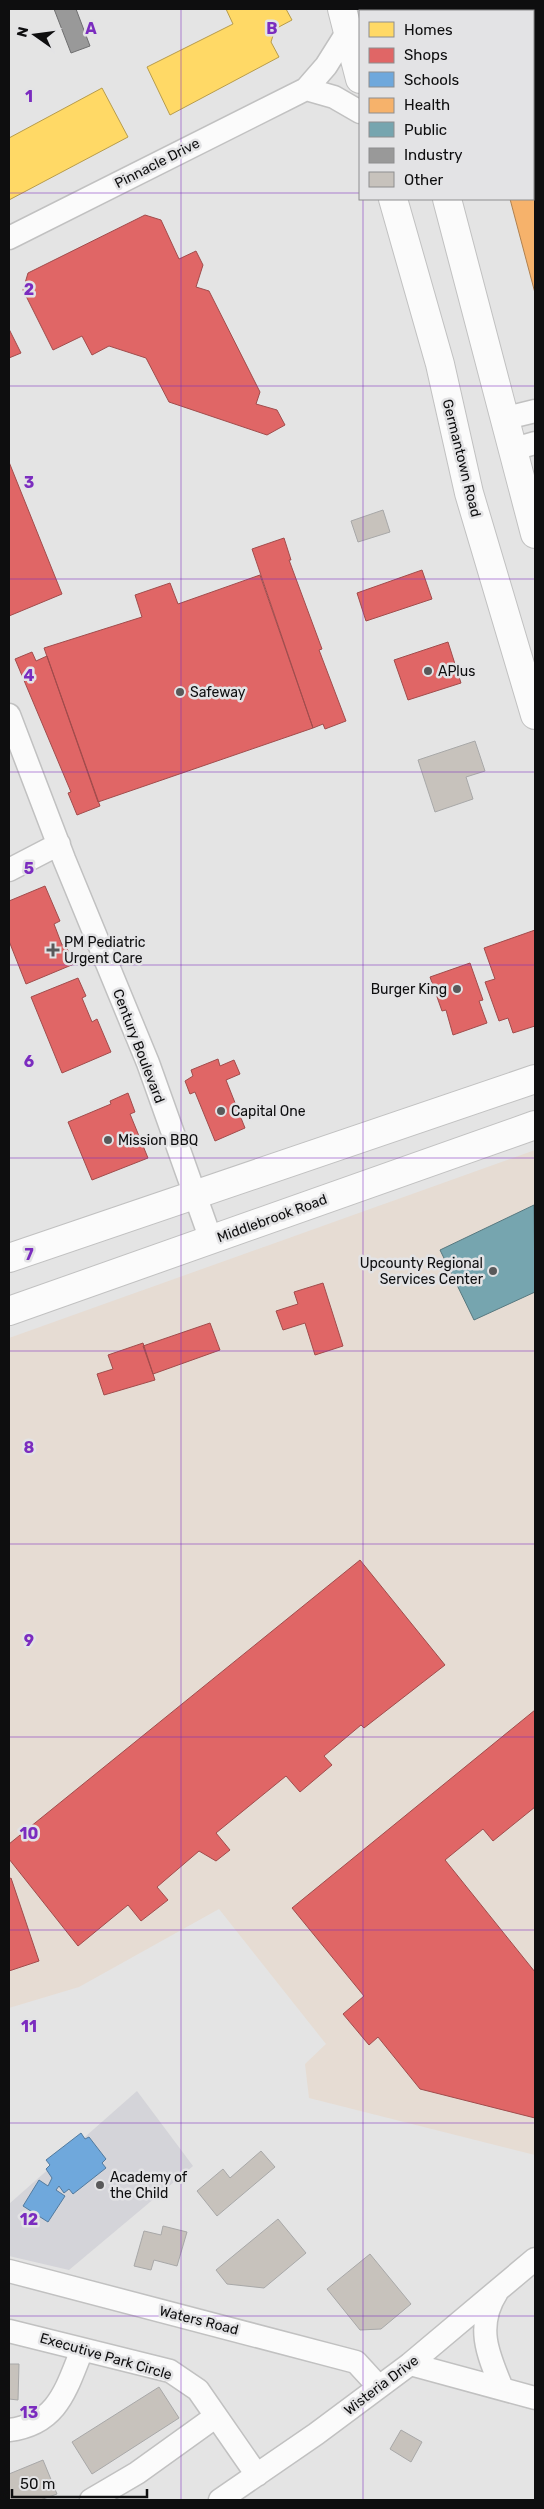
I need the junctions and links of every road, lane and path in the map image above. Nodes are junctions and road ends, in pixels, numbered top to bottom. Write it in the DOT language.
graph roads {
  1 [pos="345,20"];
  2 [pos="359,75"];
  3 [pos="306,89"];
  4 [pos="359,111"];
  5 [pos="393,200"];
  6 [pos="447,200"];
  7 [pos="9,238"];
  8 [pos="535,411"];
  9 [pos="506,418"];
  10 [pos="525,446"];
  11 [pos="535,534"];
  12 [pos="9,715"];
  13 [pos="535,715"];
  14 [pos="59,844"];
  15 [pos="9,870"];
  16 [pos="535,1079"];
  17 [pos="535,1125"];
  18 [pos="194,1194"];
  19 [pos="211,1240"];
  20 [pos="9,1258"];
  21 [pos="9,1312"];
  22 [pos="535,2259"];
  23 [pos="9,2272"];
  24 [pos="498,2291"];
  25 [pos="9,2331"];
  26 [pos="82,2350"];
  27 [pos="410,2364"];
  28 [pos="379,2387"];
  29 [pos="502,2388"];
  30 [pos="535,2398"];
  31 [pos="215,2417"];
  32 [pos="9,2430"];
  33 [pos="257,2475"];
  34 [pos="91,2500"];
  35 [pos="220,2500"];
  1 -- 2 [label="main road"];
  1 -- 3 [label="street, Pinnacle Drive"];
  3 -- 4 [label="street"];
  3 -- 7 [label="street, Pinnacle Drive"];
  5 -- 13 [label="main road, Germantown Road"];
  6 -- 9 [label="main road"];
  8 -- 9 [label="street"];
  9 -- 10 [label="main road"];
  10 -- 11 [label="main road"];
  12 -- 14 [label="street, Century Boulevard"];
  14 -- 15 [label="street"];
  14 -- 18 [label="street, Century Boulevard"];
  16 -- 18 [label="main road"];
  17 -- 19 [label="main road, Middlebrook Road"];
  18 -- 19 [label="street, Century Boulevard"];
  18 -- 20 [label="main road"];
  19 -- 21 [label="main road, Middlebrook Road"];
  22 -- 24 [label="street, Wisteria Drive"];
  23 -- 28 [label="street, Waters Road"];
  24 -- 27 [label="street, Wisteria Drive"];
  24 -- 29 [label="street"];
  25 -- 26 [label="street, Executive Park Circle"];
  26 -- 31 [label="street, Executive Park Circle"];
  26 -- 32 [label="street"];
  27 -- 28 [label="street, Wisteria Drive"];
  27 -- 29 [label="street"];
  28 -- 33 [label="street, Wisteria Drive"];
  29 -- 30 [label="street"];
  31 -- 33 [label="street, Executive Park Circle"];
  31 -- 34 [label="street"];
  33 -- 35 [label="street, Wisteria Drive"];
}
